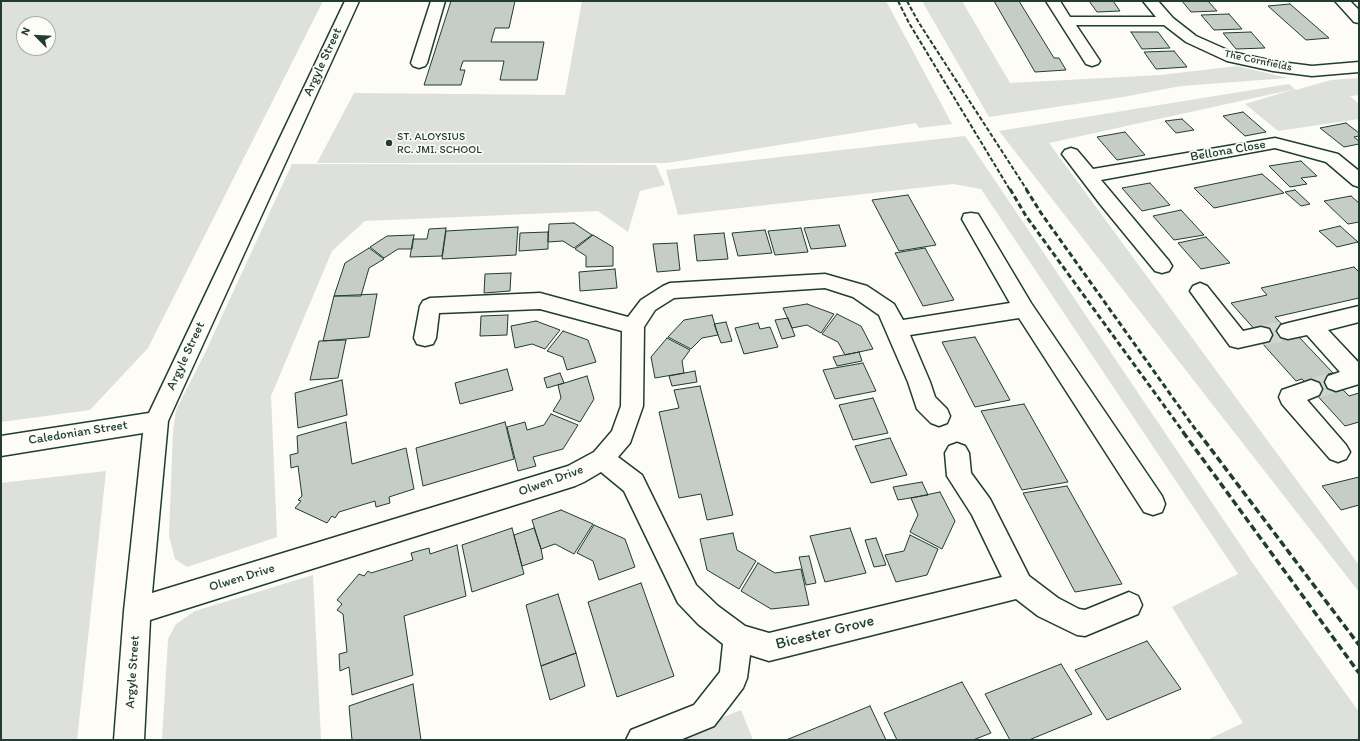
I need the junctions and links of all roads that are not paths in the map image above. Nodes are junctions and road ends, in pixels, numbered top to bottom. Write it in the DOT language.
graph roads {
  1 [pos="352,1"];
  2 [pos="438,1"];
  3 [pos="1053,1"];
  4 [pos="1150,1"];
  5 [pos="1342,1"];
  6 [pos="1359,19"];
  7 [pos="1066,21"];
  8 [pos="1168,21"];
  9 [pos="1092,61"];
  10 [pos="419,63"];
  11 [pos="1359,67"];
  12 [pos="1071,154"];
  13 [pos="1089,176"];
  14 [pos="1359,181"];
  15 [pos="971,219"];
  16 [pos="1162,266"];
  17 [pos="1200,291"];
  18 [pos="1024,309"];
  19 [pos="1359,314"];
  20 [pos="633,326"];
  21 [pos="1312,326"];
  22 [pos="897,329"];
  23 [pos="1288,331"];
  24 [pos="1261,335"];
  25 [pos="425,338"];
  26 [pos="1358,375"];
  27 [pos="1336,382"];
  28 [pos="1311,389"];
  29 [pos="939,416"];
  30 [pos="156,421"];
  31 [pos="1,446"];
  32 [pos="1338,452"];
  33 [pos="957,453"];
  34 [pos="602,459"];
  35 [pos="1153,504"];
  36 [pos="1020,585"];
  37 [pos="1129,605"];
  38 [pos="137,611"];
  39 [pos="738,638"];
  40 [pos="129,740"];
  41 [pos="641,740"];
  1 -- 30 [label="street, Argyle Street"];
  2 -- 10 [label="street"];
  3 -- 7 [label="street"];
  4 -- 8 [label="street, The Cornfields"];
  5 -- 6 [label="street"];
  7 -- 8 [label="street"];
  7 -- 9 [label="street"];
  8 -- 11 [label="street, The Cornfields"];
  12 -- 13 [label="street"];
  13 -- 14 [label="street, Bellona Close"];
  13 -- 16 [label="street"];
  15 -- 18 [label="street"];
  17 -- 24 [label="street"];
  18 -- 22 [label="street"];
  18 -- 35 [label="street"];
  19 -- 21 [label="street"];
  20 -- 22 [label="street"];
  20 -- 25 [label="street"];
  20 -- 34 [label="street, Olwen Drive"];
  21 -- 23 [label="street"];
  21 -- 26 [label="street"];
  22 -- 29 [label="street"];
  26 -- 27 [label="street"];
  28 -- 32 [label="street"];
  30 -- 31 [label="street, Caledonian Street"];
  30 -- 38 [label="street, Argyle Street"];
  33 -- 36 [label="street"];
  34 -- 38 [label="street, Olwen Drive"];
  34 -- 39 [label="street, Bicester Grove"];
  36 -- 37 [label="street"];
  36 -- 39 [label="street, Bicester Grove"];
  38 -- 40 [label="street, Argyle Street"];
  39 -- 41 [label="street"];
}
